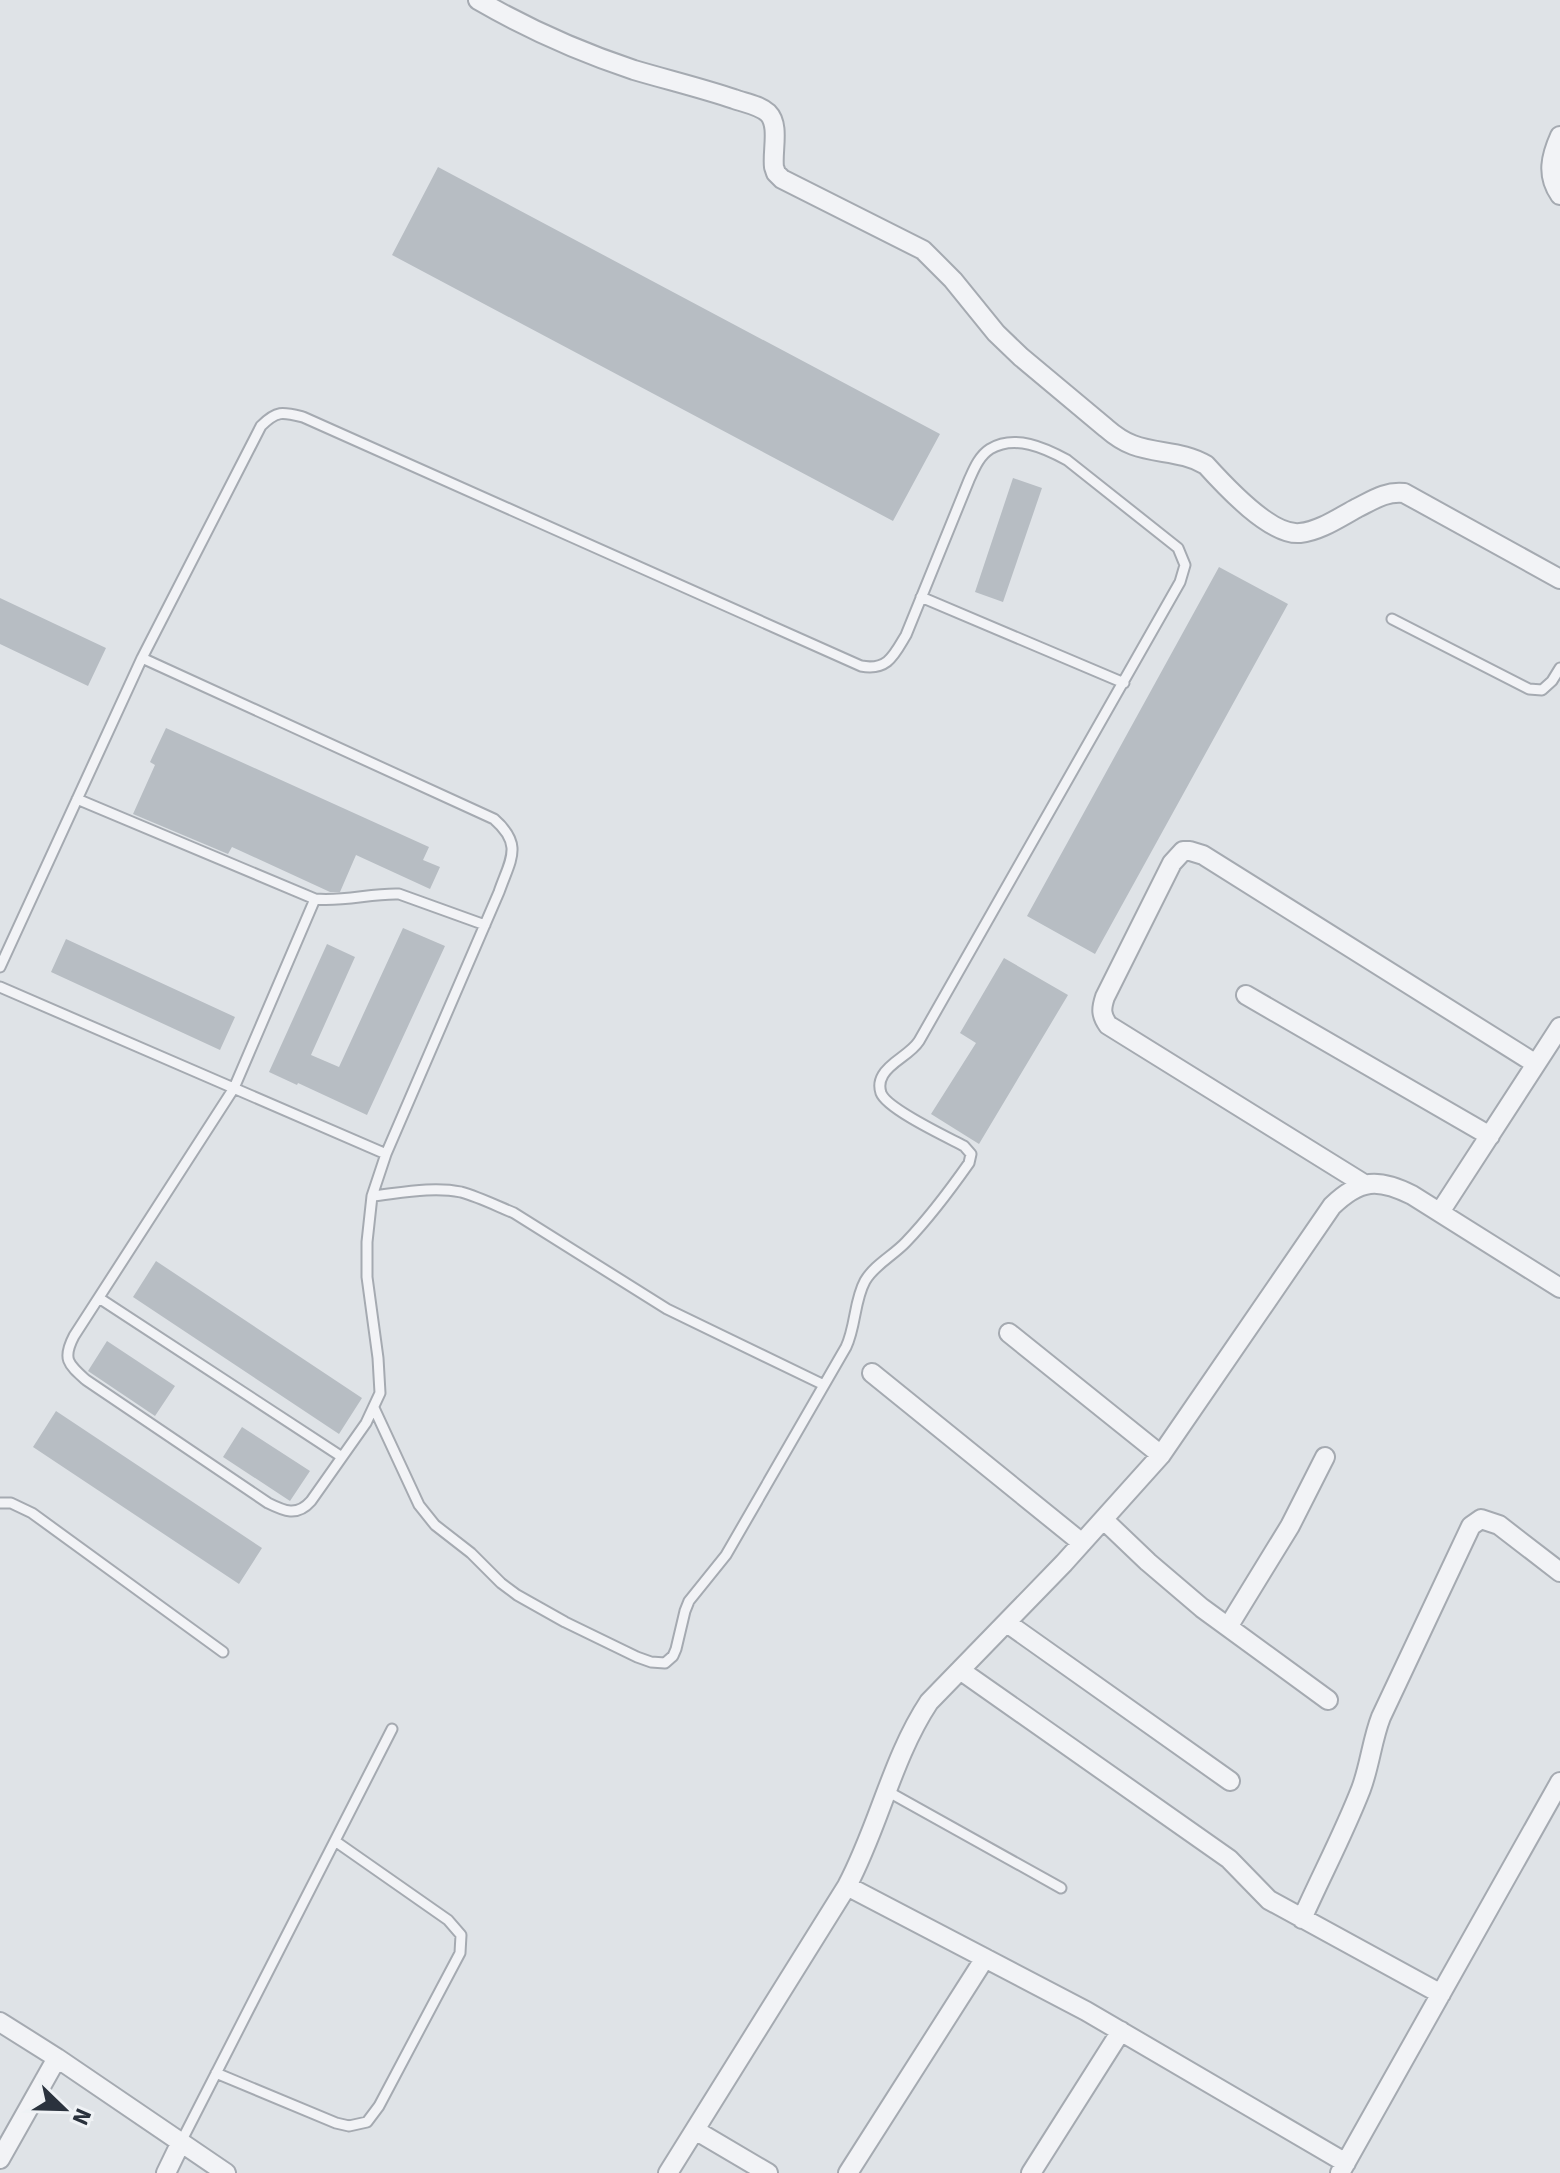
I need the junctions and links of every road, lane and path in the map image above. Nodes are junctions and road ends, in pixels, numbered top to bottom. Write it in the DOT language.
graph roads {
  1 [pos="478,0"];
  2 [pos="1560,136"];
  3 [pos="1560,195"];
  4 [pos="1560,579"];
  5 [pos="921,597"];
  6 [pos="1392,619"];
  7 [pos="142,658"];
  8 [pos="1560,668"];
  9 [pos="1124,683"];
  10 [pos="77,799"];
  11 [pos="315,899"];
  12 [pos="485,925"];
  13 [pos="0,967"];
  14 [pos="0,987"];
  15 [pos="1246,995"];
  16 [pos="1560,1027"];
  17 [pos="1536,1064"];
  18 [pos="234,1088"];
  19 [pos="1490,1136"];
  20 [pos="386,1154"];
  21 [pos="1364,1184"];
  22 [pos="372,1196"];
  23 [pos="1440,1212"];
  24 [pos="1560,1288"];
  25 [pos="99,1298"];
  26 [pos="1009,1333"];
  27 [pos="872,1373"];
  28 [pos="824,1385"];
  29 [pos="374,1408"];
  30 [pos="1161,1455"];
  31 [pos="342,1457"];
  32 [pos="1325,1457"];
  33 [pos="0,1503"];
  34 [pos="1104,1520"];
  35 [pos="1082,1543"];
  36 [pos="1560,1572"];
  37 [pos="1007,1623"];
  38 [pos="1228,1627"];
  39 [pos="223,1652"];
  40 [pos="960,1670"];
  41 [pos="1328,1700"];
  42 [pos="392,1729"];
  43 [pos="1230,1781"];
  44 [pos="1560,1782"];
  45 [pos="887,1791"];
  46 [pos="335,1841"];
  47 [pos="847,1886"];
  48 [pos="1061,1888"];
  49 [pos="1302,1919"];
  50 [pos="985,1958"];
  51 [pos="1441,1994"];
  52 [pos="0,2022"];
  53 [pos="1121,2031"];
  54 [pos="57,2058"];
  55 [pos="216,2073"];
  56 [pos="695,2130"];
  57 [pos="181,2142"];
  58 [pos="0,2159"];
  59 [pos="1343,2168"];
  60 [pos="166,2173"];
  61 [pos="226,2173"];
  62 [pos="668,2173"];
  63 [pos="768,2173"];
  64 [pos="848,2173"];
  65 [pos="1031,2173"];
  1 -- 4 [label="street"];
  2 -- 3 [label="street"];
  5 -- 7 [label="lane"];
  5 -- 9 [label="lane"];
  5 -- 9 [label="lane"];
  6 -- 8 [label="lane"];
  7 -- 10 [label="lane"];
  7 -- 12 [label="lane"];
  9 -- 28 [label="lane"];
  10 -- 11 [label="lane"];
  10 -- 13 [label="lane"];
  11 -- 12 [label="lane"];
  11 -- 18 [label="lane"];
  12 -- 20 [label="lane"];
  14 -- 18 [label="lane"];
  15 -- 19 [label="street"];
  16 -- 17 [label="street"];
  17 -- 19 [label="street"];
  17 -- 21 [label="street"];
  18 -- 20 [label="lane"];
  18 -- 25 [label="lane"];
  19 -- 23 [label="street"];
  20 -- 22 [label="lane"];
  21 -- 23 [label="street"];
  21 -- 30 [label="street"];
  22 -- 28 [label="lane"];
  22 -- 29 [label="lane"];
  23 -- 24 [label="street"];
  25 -- 31 [label="lane"];
  25 -- 31 [label="lane"];
  26 -- 30 [label="street"];
  27 -- 35 [label="street"];
  28 -- 29 [label="lane"];
  29 -- 31 [label="lane"];
  30 -- 34 [label="street"];
  32 -- 38 [label="street"];
  33 -- 39 [label="lane"];
  34 -- 35 [label="street"];
  34 -- 38 [label="street"];
  35 -- 37 [label="street"];
  36 -- 49 [label="street"];
  37 -- 40 [label="street"];
  37 -- 43 [label="street"];
  38 -- 41 [label="street"];
  40 -- 45 [label="street"];
  40 -- 49 [label="street"];
  42 -- 46 [label="lane"];
  44 -- 51 [label="street"];
  45 -- 47 [label="street"];
  45 -- 48 [label="lane"];
  46 -- 55 [label="lane"];
  46 -- 55 [label="lane"];
  47 -- 50 [label="street"];
  47 -- 56 [label="street"];
  49 -- 51 [label="street"];
  50 -- 53 [label="street"];
  50 -- 64 [label="street"];
  51 -- 59 [label="street"];
  52 -- 54 [label="street"];
  53 -- 59 [label="street"];
  53 -- 65 [label="street"];
  54 -- 57 [label="street"];
  54 -- 58 [label="street"];
  55 -- 57 [label="lane"];
  56 -- 62 [label="street"];
  56 -- 63 [label="street"];
  57 -- 60 [label="street"];
  57 -- 61 [label="street"];
}
